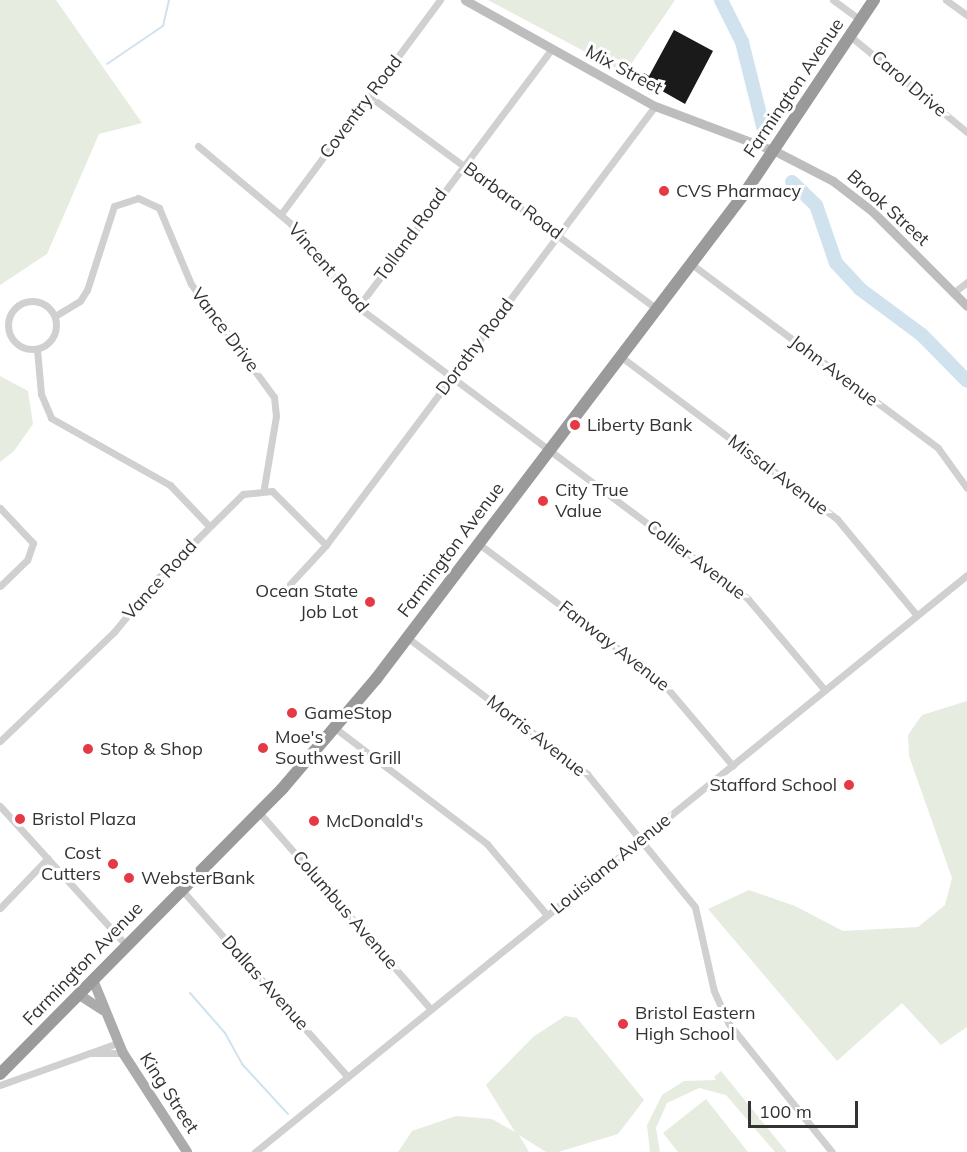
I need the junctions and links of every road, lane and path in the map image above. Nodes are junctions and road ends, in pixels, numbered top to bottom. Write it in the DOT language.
graph roads {
  1 [pos="440,0"];
  2 [pos="465,0"];
  3 [pos="833,0"];
  4 [pos="874,0"];
  5 [pos="946,0"];
  6 [pos="967,15"];
  7 [pos="861,20"];
  8 [pos="850,36"];
  9 [pos="552,49"];
  10 [pos="369,96"];
  11 [pos="655,106"];
  12 [pos="967,132"];
  13 [pos="198,146"];
  14 [pos="775,151"];
  15 [pos="462,164"];
  16 [pos="281,214"];
  17 [pos="560,233"];
  18 [pos="690,263"];
  19 [pos="967,282"];
  20 [pos="953,293"];
  21 [pos="967,306"];
  22 [pos="358,307"];
  23 [pos="656,308"];
  24 [pos="55,316"];
  25 [pos="37,349"];
  26 [pos="620,356"];
  27 [pos="453,377"];
  28 [pos="549,450"];
  29 [pos="967,488"];
  30 [pos="264,489"];
  31 [pos="0,508"];
  32 [pos="209,526"];
  33 [pos="479,544"];
  34 [pos="326,545"];
  35 [pos="967,575"];
  36 [pos="290,584"];
  37 [pos="0,586"];
  38 [pos="916,614"];
  39 [pos="408,638"];
  40 [pos="825,690"];
  41 [pos="335,728"];
  42 [pos="0,741"];
  43 [pos="733,766"];
  44 [pos="0,806"];
  45 [pos="258,811"];
  46 [pos="640,840"];
  47 [pos="48,858"];
  48 [pos="181,889"];
  49 [pos="0,908"];
  50 [pos="548,915"];
  51 [pos="127,946"];
  52 [pos="93,980"];
  53 [pos="78,994"];
  54 [pos="431,1008"];
  55 [pos="104,1010"];
  56 [pos="121,1048"];
  57 [pos="0,1074"];
  58 [pos="348,1077"];
  59 [pos="0,1085"];
  60 [pos="187,1152"];
  61 [pos="255,1152"];
  62 [pos="832,1152"];
  1 -- 10 [label="street, Coventry Road"];
  2 -- 9 [label="main road, Mix Street"];
  3 -- 7 [label="street"];
  4 -- 7 [label="highway, Farmington Avenue"];
  5 -- 6 [label="street"];
  7 -- 8 [label="highway, Farmington Avenue"];
  8 -- 12 [label="street, Carol Drive"];
  8 -- 14 [label="highway, Farmington Avenue"];
  9 -- 11 [label="main road, Mix Street"];
  9 -- 15 [label="street, Tolland Road"];
  10 -- 15 [label="street, Barbara Road"];
  10 -- 16 [label="street, Coventry Road"];
  11 -- 14 [label="main road, Mix Street"];
  11 -- 17 [label="street, Dorothy Road"];
  13 -- 16 [label="street, Vincent Road"];
  14 -- 18 [label="highway, Farmington Avenue"];
  14 -- 20 [label="main road, Brook Street"];
  15 -- 17 [label="street, Barbara Road"];
  15 -- 22 [label="street, Tolland Road"];
  16 -- 22 [label="street, Vincent Road"];
  17 -- 23 [label="street, Barbara Road"];
  17 -- 27 [label="street, Dorothy Road"];
  18 -- 23 [label="highway, Farmington Avenue"];
  18 -- 29 [label="street, John Avenue"];
  19 -- 20 [label="street"];
  20 -- 21 [label="main road, Brook Street"];
  22 -- 27 [label="street, Vincent Road"];
  23 -- 26 [label="highway, Farmington Avenue"];
  24 -- 25 [label="street"];
  24 -- 25 [label="street"];
  24 -- 30 [label="street, Vance Drive"];
  25 -- 32 [label="street"];
  26 -- 28 [label="highway, Farmington Avenue"];
  26 -- 38 [label="street, Missal Avenue"];
  27 -- 28 [label="street, Vincent Road"];
  27 -- 34 [label="street, Dorothy Road"];
  28 -- 33 [label="highway, Farmington Avenue"];
  28 -- 40 [label="street, Collier Avenue"];
  30 -- 32 [label="street, Vance Road"];
  30 -- 34 [label="street"];
  31 -- 37 [label="street"];
  32 -- 42 [label="street, Vance Road"];
  33 -- 39 [label="highway, Farmington Avenue"];
  33 -- 43 [label="street, Fanway Avenue"];
  34 -- 36 [label="street, Dorothy Road"];
  35 -- 38 [label="street, Louisiana Avenue"];
  38 -- 40 [label="street, Louisiana Avenue"];
  39 -- 41 [label="highway, Farmington Avenue"];
  39 -- 46 [label="street, Morris Avenue"];
  40 -- 43 [label="street, Louisiana Avenue"];
  41 -- 45 [label="highway, Farmington Avenue"];
  41 -- 50 [label="street"];
  43 -- 46 [label="street, Louisiana Avenue"];
  44 -- 47 [label="street"];
  45 -- 48 [label="highway, Farmington Avenue"];
  45 -- 54 [label="street, Columbus Avenue"];
  46 -- 50 [label="street, Louisiana Avenue"];
  46 -- 62 [label="street, Morris Avenue"];
  47 -- 49 [label="street"];
  47 -- 51 [label="street"];
  48 -- 51 [label="highway, Farmington Avenue"];
  48 -- 58 [label="street, Dallas Avenue"];
  50 -- 54 [label="street, Louisiana Avenue"];
  51 -- 52 [label="highway, Farmington Avenue"];
  52 -- 53 [label="highway, Farmington Avenue"];
  52 -- 55 [label="main road, King Street"];
  53 -- 55 [label="main road"];
  53 -- 57 [label="highway, Farmington Avenue"];
  54 -- 58 [label="street, Louisiana Avenue"];
  55 -- 56 [label="main road, King Street"];
  56 -- 59 [label="street, King Street"];
  56 -- 60 [label="main road, King Street"];
  58 -- 61 [label="street, Louisiana Avenue"];
}
